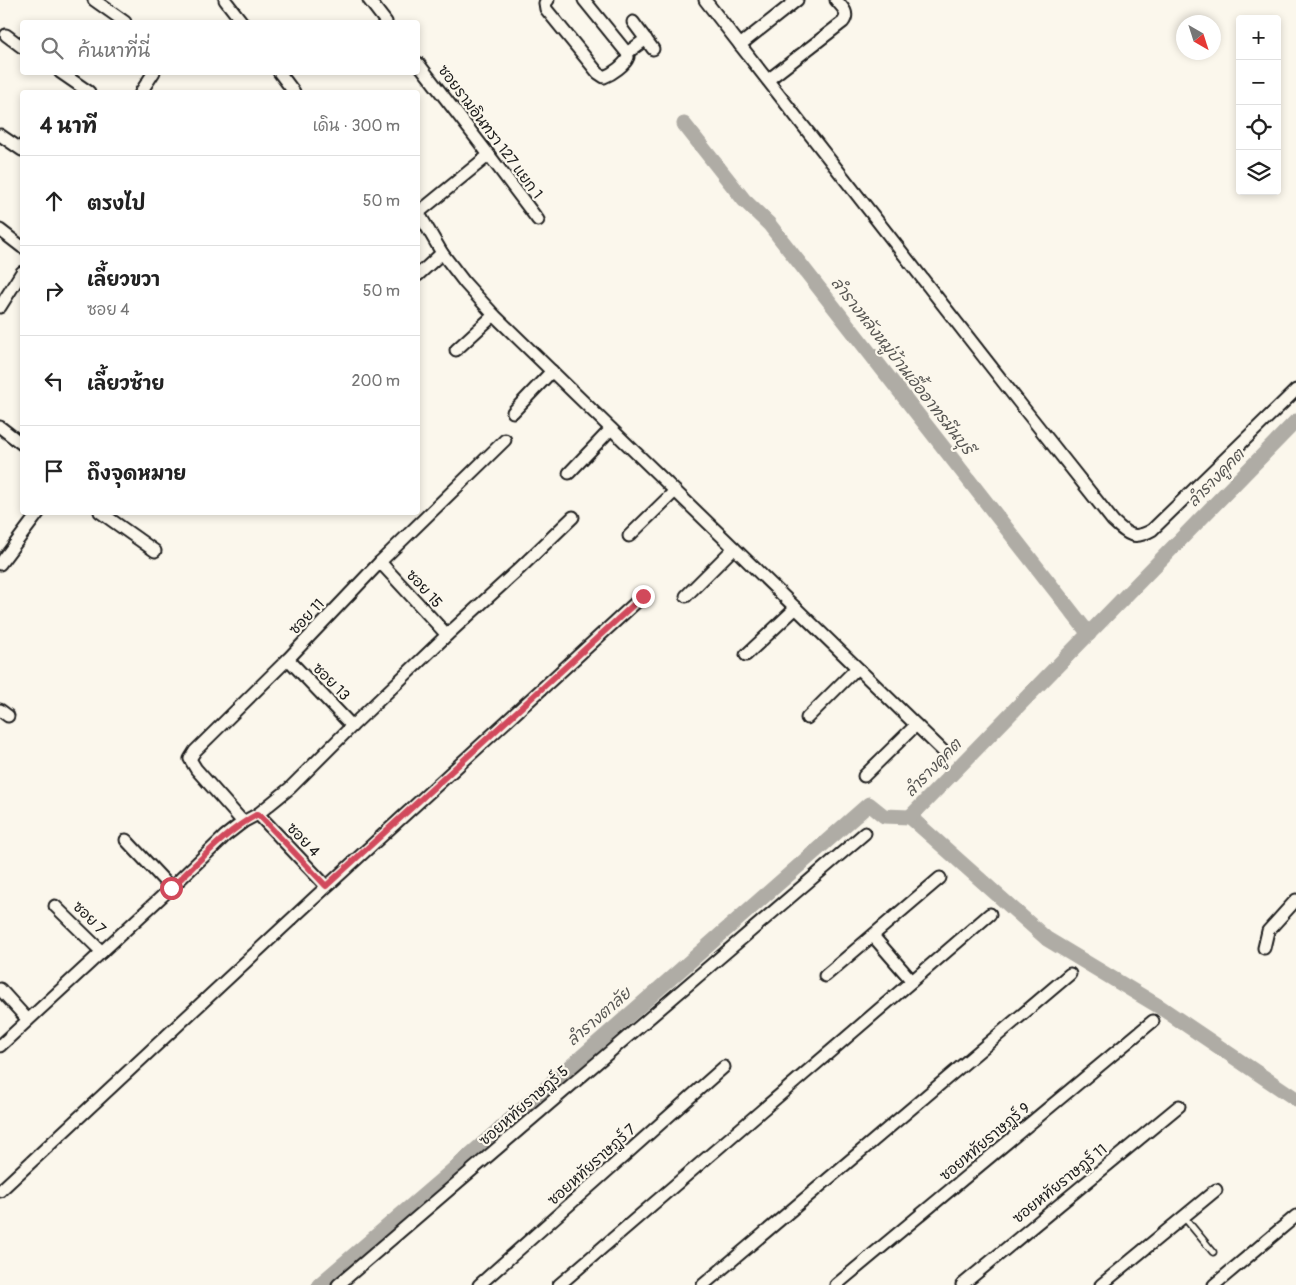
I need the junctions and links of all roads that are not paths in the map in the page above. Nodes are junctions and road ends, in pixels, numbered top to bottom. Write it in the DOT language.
graph roads {
  1 [pos="94,0"];
  2 [pos="225,0"];
  3 [pos="369,0"];
  4 [pos="548,0"];
  5 [pos="584,0"];
  6 [pos="705,0"];
  7 [pos="797,0"];
  8 [pos="836,0"];
  9 [pos="122,20"];
  10 [pos="240,20"];
  11 [pos="384,20"];
  12 [pos="633,22"];
  13 [pos="6,35"];
  14 [pos="646,39"];
  15 [pos="20,45"];
  16 [pos="740,45"];
  17 [pos="653,49"];
  18 [pos="627,53"];
  19 [pos="420,66"];
  20 [pos="64,75"];
  21 [pos="152,75"];
  22 [pos="282,75"];
  23 [pos="768,80"];
  24 [pos="86,90"];
  25 [pos="142,90"];
  26 [pos="293,90"];
  27 [pos="0,135"];
  28 [pos="20,149"];
  29 [pos="489,155"];
  30 [pos="420,210"];
  31 [pos="420,215"];
  32 [pos="538,220"];
  33 [pos="0,230"];
  34 [pos="20,245"];
  35 [pos="442,253"];
  36 [pos="420,273"];
  37 [pos="20,275"];
  38 [pos="0,306"];
  39 [pos="494,315"];
  40 [pos="456,350"];
  41 [pos="552,371"];
  42 [pos="1296,390"];
  43 [pos="513,412"];
  44 [pos="0,427"];
  45 [pos="611,429"];
  46 [pos="505,440"];
  47 [pos="20,442"];
  48 [pos="569,473"];
  49 [pos="675,491"];
  50 [pos="37,515"];
  51 [pos="104,515"];
  52 [pos="573,517"];
  53 [pos="629,536"];
  54 [pos="734,548"];
  55 [pos="155,551"];
  56 [pos="1,561"];
  57 [pos="380,562"];
  58 [pos="643,596"];
  59 [pos="686,596"];
  60 [pos="796,608"];
  61 [pos="446,636"];
  62 [pos="746,655"];
  63 [pos="288,659"];
  64 [pos="857,668"];
  65 [pos="806,718"];
  66 [pos="916,725"];
  67 [pos="352,726"];
  68 [pos="944,752"];
  69 [pos="864,776"];
  70 [pos="258,814"];
  71 [pos="243,822"];
  72 [pos="865,833"];
  73 [pos="126,840"];
  74 [pos="940,878"];
  75 [pos="326,886"];
  76 [pos="171,888"];
  77 [pos="1296,900"];
  78 [pos="55,906"];
  79 [pos="990,914"];
  80 [pos="873,936"];
  81 [pos="1264,948"];
  82 [pos="102,952"];
  83 [pos="1070,974"];
  84 [pos="825,976"];
  85 [pos="912,981"];
  86 [pos="0,989"];
  87 [pos="28,1020"];
  88 [pos="1153,1022"];
  89 [pos="0,1046"];
  90 [pos="724,1067"];
  91 [pos="1179,1106"];
  92 [pos="1216,1190"];
  93 [pos="0,1192"];
  94 [pos="1296,1216"];
  95 [pos="1184,1217"];
  96 [pos="1213,1252"];
  97 [pos="338,1285"];
  98 [pos="479,1285"];
  99 [pos="559,1285"];
  100 [pos="703,1285"];
  101 [pos="836,1285"];
  102 [pos="962,1285"];
  103 [pos="1101,1285"];
  104 [pos="1214,1285"];
  1 -- 9 [label="street"];
  2 -- 10 [label="street"];
  3 -- 11 [label="street"];
  4 -- 18 [label="street"];
  5 -- 18 [label="street"];
  6 -- 16 [label="street"];
  7 -- 16 [label="street"];
  8 -- 23 [label="street"];
  12 -- 14 [label="street"];
  13 -- 15 [label="street"];
  14 -- 17 [label="street"];
  14 -- 18 [label="street"];
  16 -- 23 [label="street"];
  19 -- 29 [label="street, ซอยรามอินทรา 127 แยก 1"];
  20 -- 24 [label="street"];
  21 -- 25 [label="street"];
  22 -- 26 [label="street"];
  23 -- 42 [label="street"];
  27 -- 28 [label="street"];
  29 -- 30 [label="street"];
  29 -- 32 [label="street, ซอยรามอินทรา 127 แยก 1"];
  31 -- 35 [label="street"];
  33 -- 34 [label="street"];
  35 -- 36 [label="street"];
  35 -- 39 [label="street"];
  37 -- 38 [label="street"];
  39 -- 40 [label="street"];
  39 -- 41 [label="street"];
  41 -- 43 [label="street"];
  41 -- 45 [label="street"];
  44 -- 47 [label="street"];
  45 -- 48 [label="street"];
  45 -- 49 [label="street"];
  46 -- 57 [label="street, ซอย 11"];
  49 -- 53 [label="street"];
  49 -- 54 [label="street"];
  50 -- 56 [label="street"];
  51 -- 55 [label="street"];
  52 -- 61 [label="street"];
  54 -- 59 [label="street"];
  54 -- 60 [label="street"];
  57 -- 61 [label="street, ซอย 15"];
  57 -- 63 [label="street, ซอย 11"];
  58 -- 75 [label="street"];
  60 -- 62 [label="street"];
  60 -- 64 [label="street"];
  61 -- 67 [label="street"];
  63 -- 67 [label="street, ซอย 13"];
  63 -- 71 [label="street, ซอย 11"];
  64 -- 65 [label="street"];
  64 -- 66 [label="street"];
  66 -- 68 [label="street"];
  66 -- 69 [label="street"];
  67 -- 70 [label="street"];
  70 -- 71 [label="street"];
  70 -- 75 [label="street, ซอย 4"];
  71 -- 76 [label="street"];
  72 -- 97 [label="street, ซอยหทัยราษฎร์ 5"];
  73 -- 76 [label="street"];
  74 -- 80 [label="street"];
  75 -- 93 [label="street"];
  76 -- 82 [label="street"];
  77 -- 81 [label="street"];
  78 -- 82 [label="street, ซอย 7"];
  79 -- 85 [label="street"];
  80 -- 84 [label="street"];
  80 -- 85 [label="street"];
  82 -- 87 [label="street"];
  83 -- 100 [label="street"];
  85 -- 99 [label="street"];
  86 -- 87 [label="street"];
  87 -- 89 [label="street"];
  88 -- 101 [label="street, ซอยหทัยราษฎร์ 9"];
  90 -- 98 [label="street, ซอยหทัยราษฎร์ 7"];
  91 -- 102 [label="street, ซอยหทัยราษฎร์ 11"];
  92 -- 95 [label="street"];
  94 -- 104 [label="street"];
  95 -- 96 [label="lane"];
  95 -- 103 [label="street"];
}
